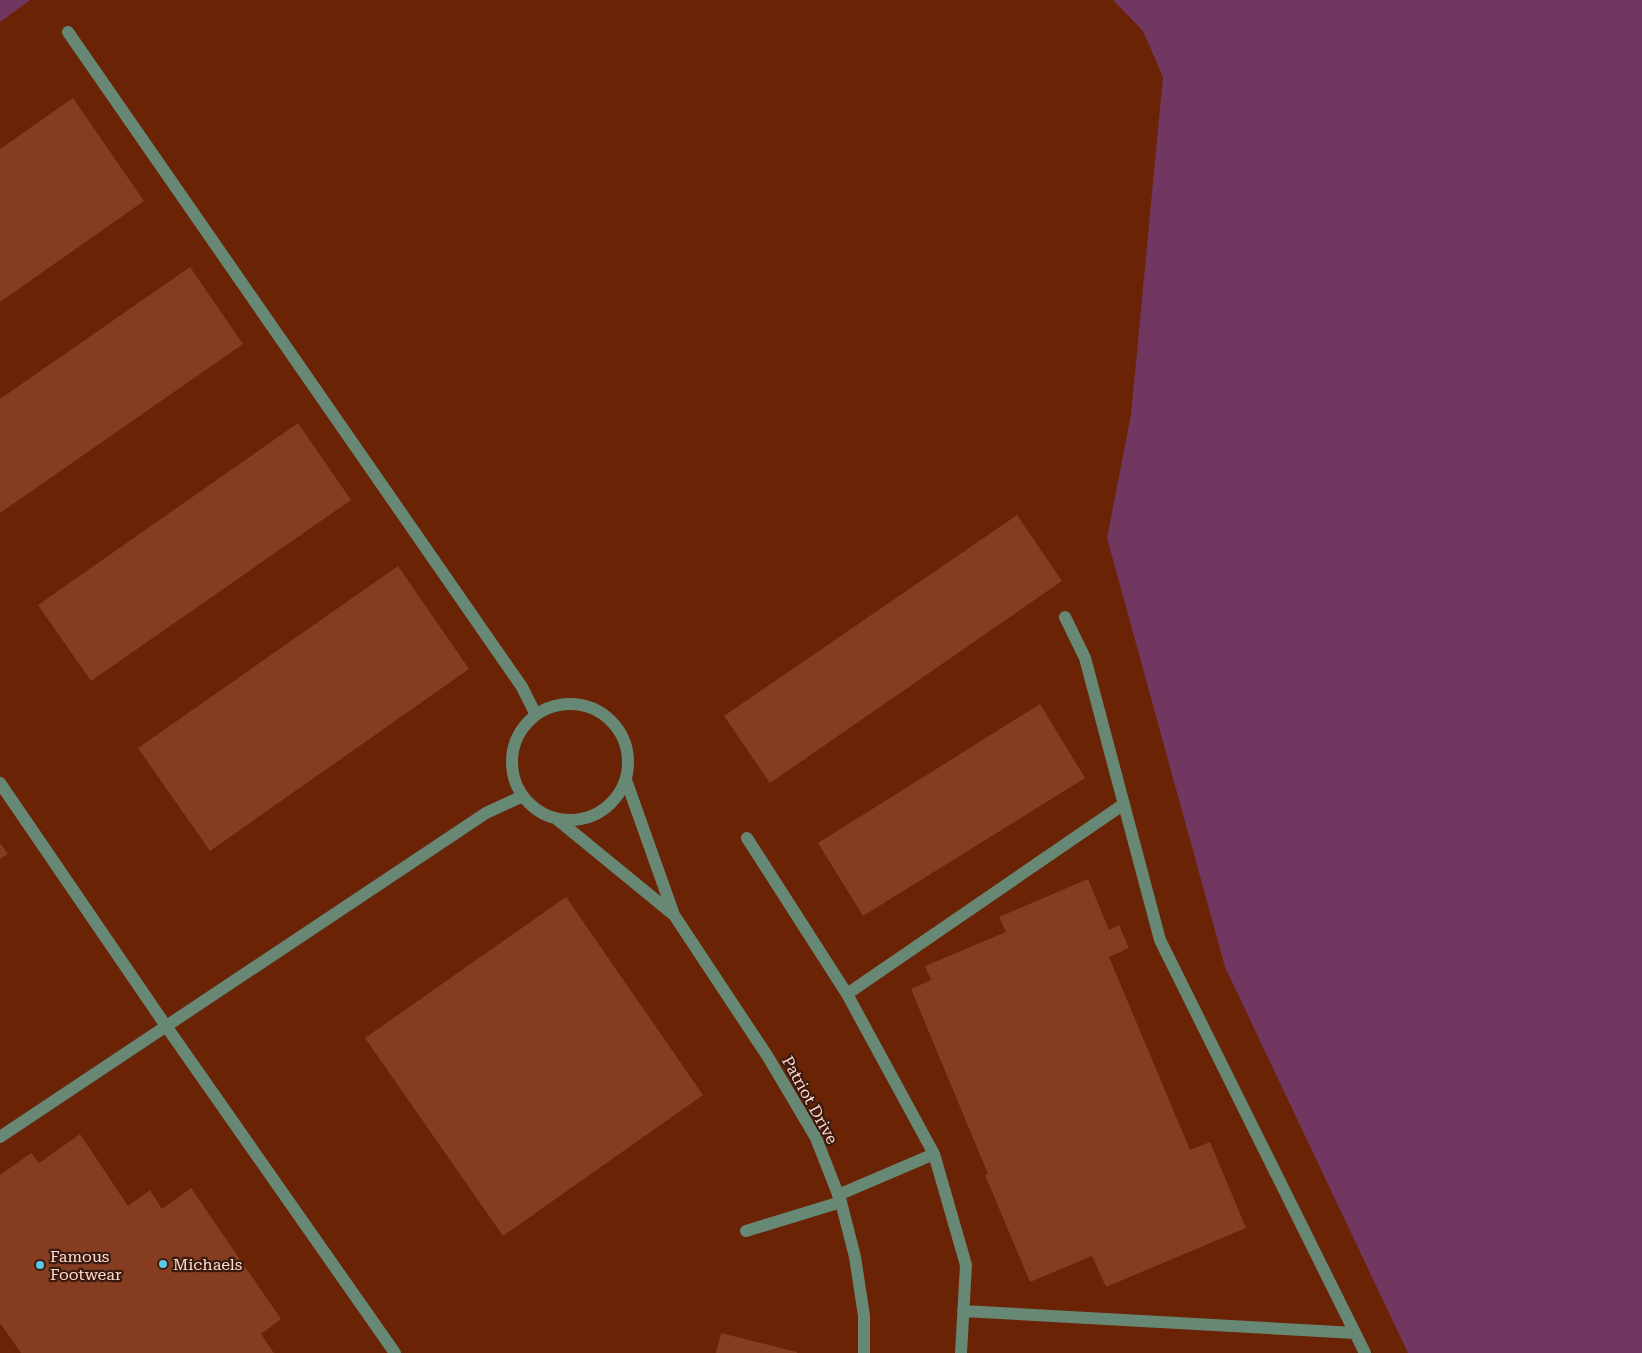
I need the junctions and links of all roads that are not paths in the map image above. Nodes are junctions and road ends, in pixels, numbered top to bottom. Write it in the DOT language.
graph roads {
  1 [pos="68,32"];
  2 [pos="1065,617"];
  3 [pos="536,715"];
  4 [pos="626,780"];
  5 [pos="0,783"];
  6 [pos="523,796"];
  7 [pos="1124,804"];
  8 [pos="558,820"];
  9 [pos="747,838"];
  10 [pos="674,915"];
  11 [pos="847,994"];
  12 [pos="166,1026"];
  13 [pos="0,1137"];
  14 [pos="934,1154"];
  15 [pos="840,1199"];
  16 [pos="746,1231"];
  17 [pos="963,1312"];
  18 [pos="1355,1333"];
  19 [pos="395,1353"];
  20 [pos="864,1353"];
  21 [pos="961,1353"];
  22 [pos="1365,1353"];
  1 -- 3 [label="street"];
  2 -- 7 [label="street"];
  3 -- 4 [label="street"];
  3 -- 6 [label="street"];
  4 -- 8 [label="street"];
  4 -- 10 [label="street, Patriot Drive"];
  5 -- 12 [label="street"];
  6 -- 8 [label="street"];
  6 -- 12 [label="street"];
  7 -- 11 [label="street"];
  7 -- 18 [label="street"];
  8 -- 10 [label="street, Patriot Drive"];
  9 -- 11 [label="street"];
  10 -- 15 [label="street, Patriot Drive"];
  11 -- 14 [label="street"];
  12 -- 13 [label="street"];
  12 -- 19 [label="street"];
  14 -- 15 [label="street"];
  14 -- 17 [label="street"];
  15 -- 16 [label="street"];
  15 -- 20 [label="street, Patriot Drive"];
  17 -- 18 [label="street"];
  17 -- 21 [label="street"];
  18 -- 22 [label="street"];
}
